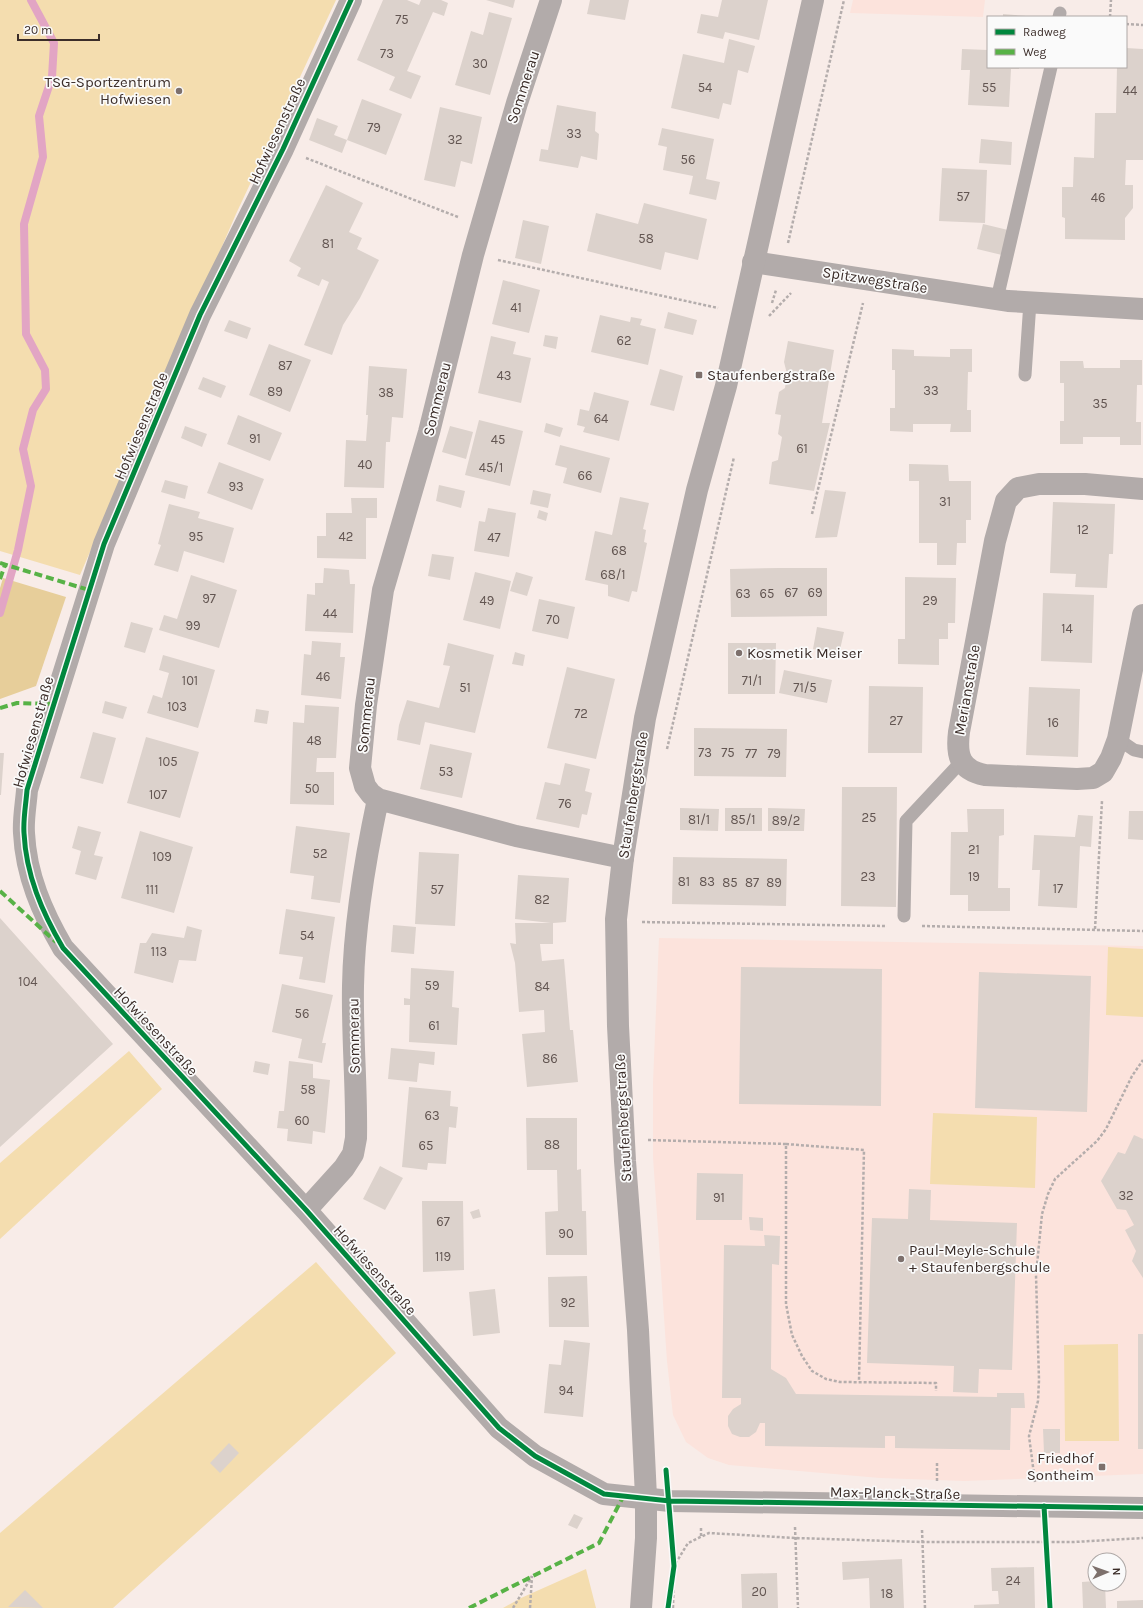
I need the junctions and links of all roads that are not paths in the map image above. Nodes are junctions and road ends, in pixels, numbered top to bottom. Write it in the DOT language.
graph roads {
  1 [pos="351,0"];
  2 [pos="551,0"];
  3 [pos="813,0"];
  4 [pos="1051,68"];
  5 [pos="753,262"];
  6 [pos="997,299"];
  7 [pos="1030,302"];
  8 [pos="1143,309"];
  9 [pos="1026,375"];
  10 [pos="1143,488"];
  11 [pos="1143,615"];
  12 [pos="1118,739"];
  13 [pos="1143,752"];
  14 [pos="962,762"];
  15 [pos="378,799"];
  16 [pos="623,858"];
  17 [pos="904,916"];
  18 [pos="306,1210"];
  19 [pos="646,1498"];
  20 [pos="1143,1508"];
  21 [pos="641,1608"];
  1 -- 18 [label="street, Hofwiesenstraße"];
  2 -- 15 [label="street, Sommerau"];
  3 -- 5 [label="street, Staufenbergstraße"];
  4 -- 6 [label="lane"];
  5 -- 6 [label="street, Spitzwegstraße"];
  5 -- 16 [label="street, Staufenbergstraße"];
  6 -- 7 [label="street, Spitzwegstraße"];
  7 -- 8 [label="street, Spitzwegstraße"];
  7 -- 9 [label="lane"];
  10 -- 14 [label="street, Merianstraße"];
  11 -- 12 [label="street"];
  12 -- 13 [label="lane"];
  12 -- 14 [label="street"];
  14 -- 17 [label="lane"];
  15 -- 16 [label="street"];
  15 -- 18 [label="street, Sommerau"];
  16 -- 19 [label="street, Staufenbergstraße"];
  18 -- 19 [label="street, Hofwiesenstraße"];
  19 -- 20 [label="street, Max-Planck-Straße"];
  19 -- 21 [label="street, Staufenbergstraße"];
}
